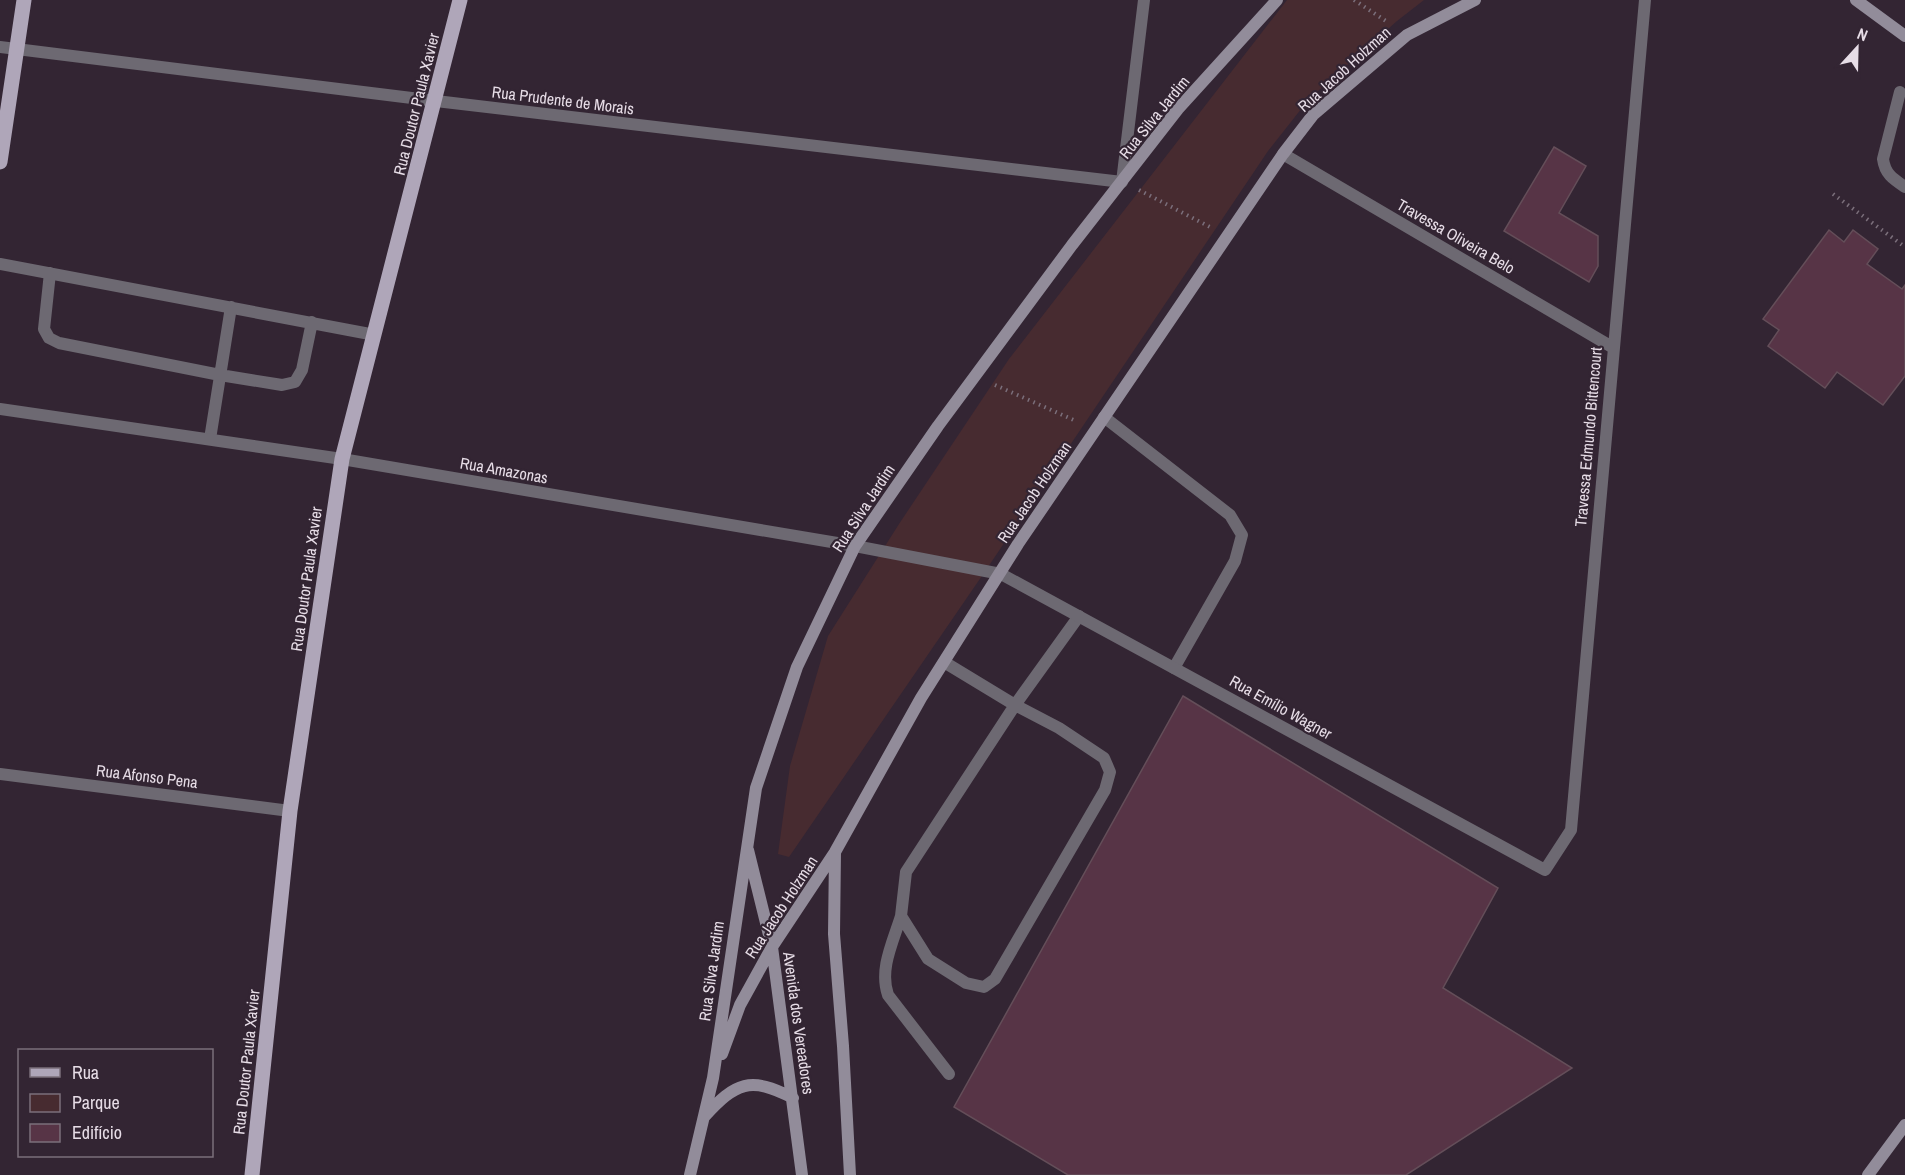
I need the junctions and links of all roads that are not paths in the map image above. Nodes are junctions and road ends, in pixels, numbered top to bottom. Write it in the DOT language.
graph roads {
  1 [pos="24,0"];
  2 [pos="460,0"];
  3 [pos="1144,0"];
  4 [pos="1277,0"];
  5 [pos="1475,0"];
  6 [pos="1645,0"];
  7 [pos="1856,0"];
  8 [pos="1905,36"];
  9 [pos="0,47"];
  10 [pos="17,49"];
  11 [pos="1900,92"];
  12 [pos="436,101"];
  13 [pos="1283,154"];
  14 [pos="0,162"];
  15 [pos="1122,182"];
  16 [pos="1905,187"];
  17 [pos="0,264"];
  18 [pos="50,273"];
  19 [pos="231,307"];
  20 [pos="312,322"];
  21 [pos="375,334"];
  22 [pos="1612,347"];
  23 [pos="220,375"];
  24 [pos="0,409"];
  25 [pos="1104,417"];
  26 [pos="210,440"];
  27 [pos="342,459"];
  28 [pos="855,546"];
  29 [pos="1001,574"];
  30 [pos="1079,616"];
  31 [pos="944,662"];
  32 [pos="1174,668"];
  33 [pos="1015,705"];
  34 [pos="0,774"];
  35 [pos="290,811"];
  36 [pos="747,843"];
  37 [pos="835,852"];
  38 [pos="1545,870"];
  39 [pos="901,916"];
  40 [pos="772,947"];
  41 [pos="949,1074"];
  42 [pos="713,1078"];
  43 [pos="793,1098"];
  44 [pos="703,1118"];
  45 [pos="1905,1125"];
  46 [pos="252,1175"];
  47 [pos="690,1175"];
  48 [pos="802,1175"];
  49 [pos="850,1175"];
  50 [pos="1868,1175"];
  1 -- 10 [label="main road"];
  2 -- 12 [label="main road, Rua Doutor Paula Xavier"];
  3 -- 15 [label="street"];
  4 -- 15 [label="main road, Rua Silva Jardim"];
  5 -- 13 [label="main road, Rua Jacob Holzman"];
  6 -- 22 [label="street, Travessa Edmundo Bittencourt"];
  7 -- 8 [label="main road"];
  9 -- 10 [label="street, Rua Prudente de Morais"];
  10 -- 12 [label="street, Rua Prudente de Morais"];
  10 -- 14 [label="main road"];
  11 -- 16 [label="street"];
  12 -- 15 [label="street, Rua Prudente de Morais"];
  12 -- 21 [label="main road, Rua Doutor Paula Xavier"];
  13 -- 22 [label="street, Travessa Oliveira Belo"];
  13 -- 25 [label="main road, Rua Jacob Holzman"];
  15 -- 28 [label="main road, Rua Silva Jardim"];
  17 -- 18 [label="street"];
  18 -- 19 [label="street"];
  18 -- 23 [label="street"];
  19 -- 20 [label="street"];
  19 -- 23 [label="street"];
  20 -- 21 [label="street"];
  20 -- 23 [label="street"];
  21 -- 27 [label="main road, Rua Doutor Paula Xavier"];
  22 -- 38 [label="street, Travessa Edmundo Bittencourt"];
  23 -- 26 [label="street"];
  24 -- 26 [label="street, Rua Amazonas"];
  25 -- 29 [label="main road, Rua Jacob Holzman"];
  25 -- 32 [label="street"];
  26 -- 27 [label="street, Rua Amazonas"];
  27 -- 28 [label="street, Rua Amazonas"];
  27 -- 35 [label="main road, Rua Doutor Paula Xavier"];
  28 -- 29 [label="street, Rua Amazonas"];
  28 -- 36 [label="main road, Rua Silva Jardim"];
  29 -- 30 [label="street, Rua Emílio Wagner"];
  29 -- 31 [label="main road, Rua Jacob Holzman"];
  30 -- 32 [label="street, Rua Emílio Wagner"];
  30 -- 33 [label="street"];
  31 -- 33 [label="street"];
  31 -- 37 [label="main road, Rua Jacob Holzman"];
  32 -- 38 [label="street, Rua Emílio Wagner"];
  33 -- 39 [label="street"];
  33 -- 39 [label="street"];
  34 -- 35 [label="street, Rua Afonso Pena"];
  35 -- 46 [label="main road, Rua Doutor Paula Xavier"];
  36 -- 40 [label="main road, Avenida dos Vereadores"];
  36 -- 42 [label="main road, Rua Silva Jardim"];
  37 -- 40 [label="main road, Rua Jacob Holzman"];
  37 -- 49 [label="main road"];
  39 -- 41 [label="street"];
  40 -- 42 [label="main road, Rua Jacob Holzman"];
  40 -- 43 [label="main road, Avenida dos Vereadores"];
  42 -- 44 [label="main road, Rua Silva Jardim"];
  43 -- 44 [label="main road"];
  43 -- 48 [label="main road, Avenida dos Vereadores"];
  44 -- 47 [label="main road, Rua Silva Jardim"];
  45 -- 50 [label="main road"];
}
